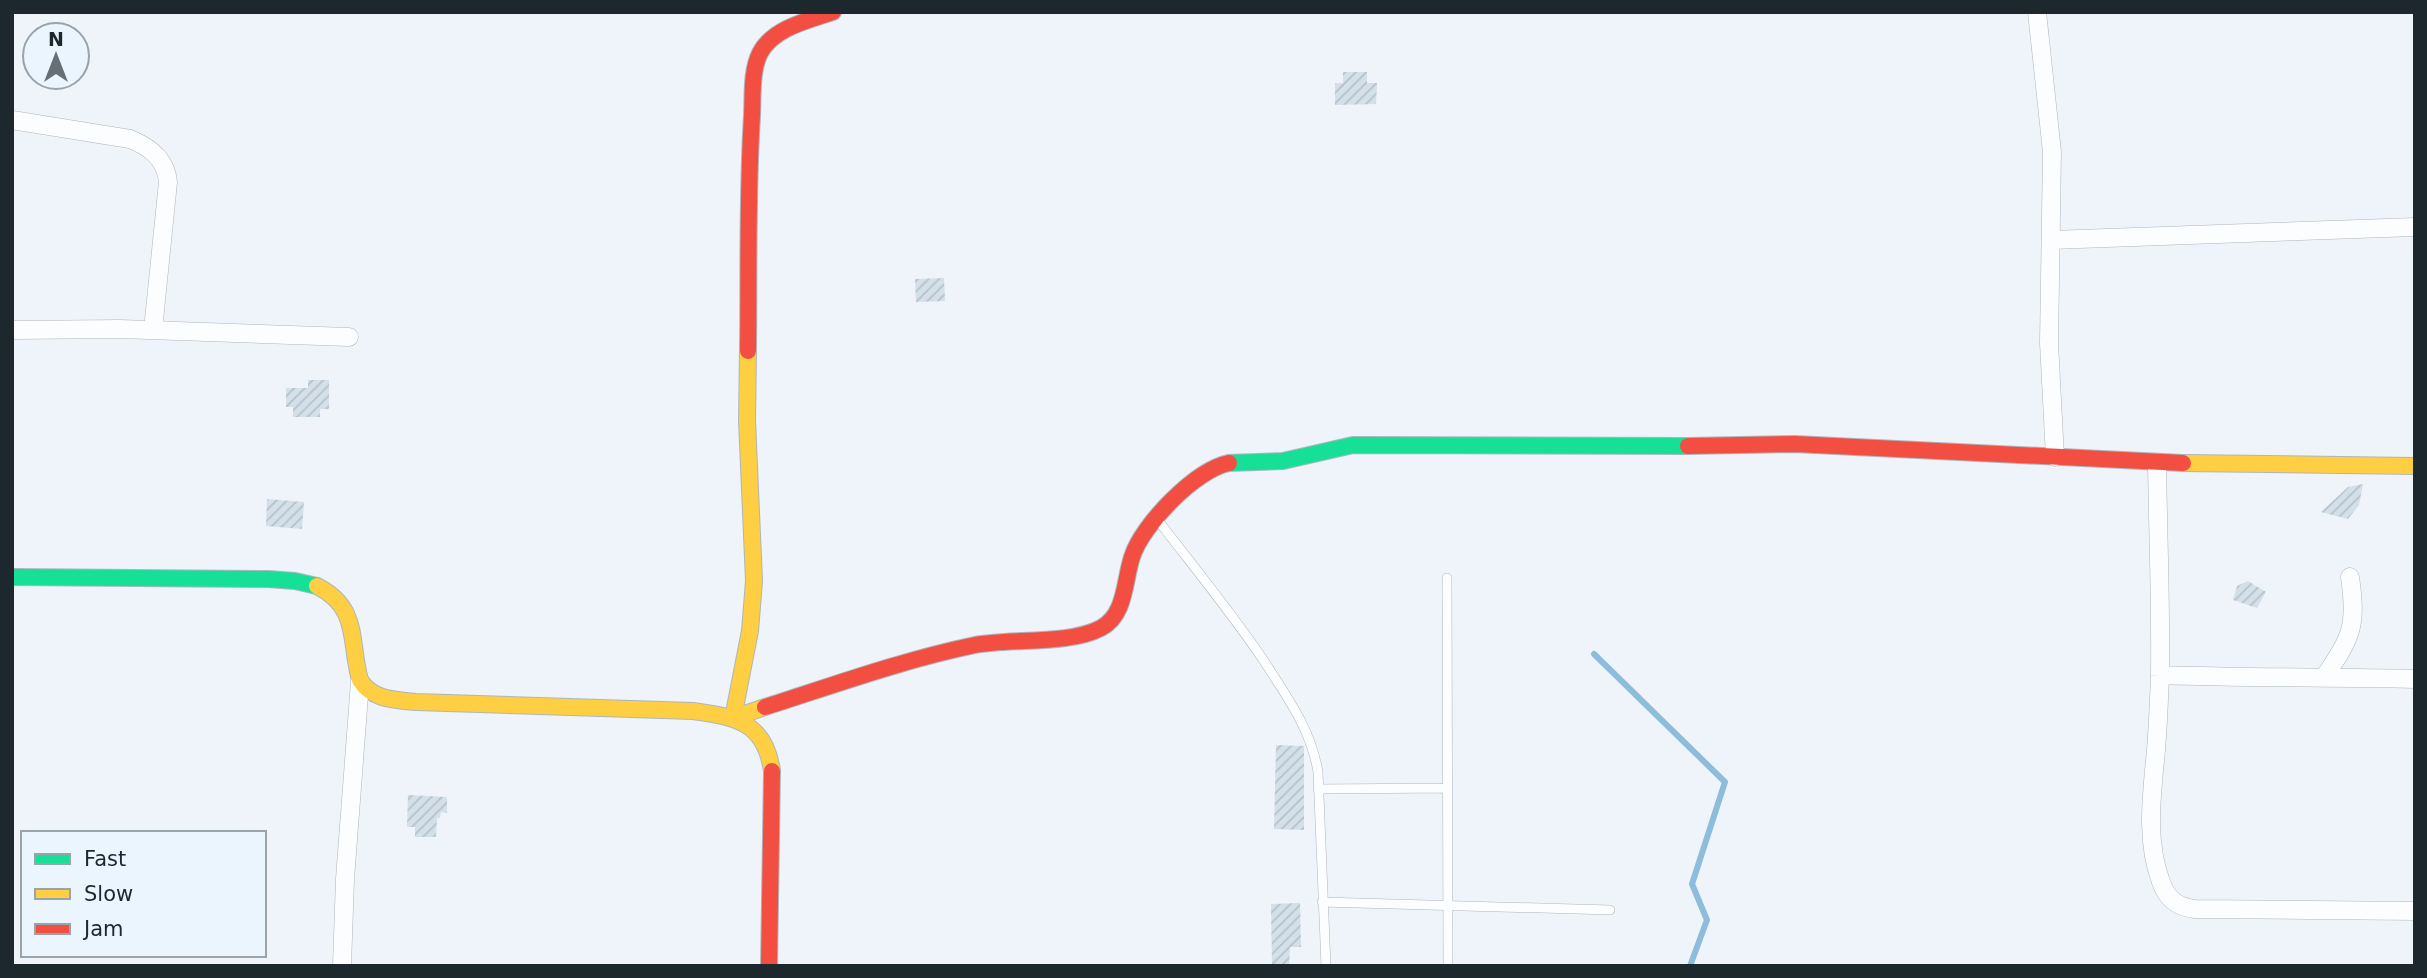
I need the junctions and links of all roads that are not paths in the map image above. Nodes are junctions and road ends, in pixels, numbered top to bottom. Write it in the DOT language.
graph roads {
  1 [pos="833,12"];
  2 [pos="2037,12"];
  3 [pos="12,120"];
  4 [pos="2415,227"];
  5 [pos="2051,240"];
  6 [pos="12,330"];
  7 [pos="153,330"];
  8 [pos="349,337"];
  9 [pos="2055,457"];
  10 [pos="2157,463"];
  11 [pos="2415,466"];
  12 [pos="1156,518"];
  13 [pos="12,577"];
  14 [pos="2350,577"];
  15 [pos="1447,578"];
  16 [pos="2160,675"];
  17 [pos="2325,676"];
  18 [pos="2415,678"];
  19 [pos="360,681"];
  20 [pos="733,718"];
  21 [pos="1448,788"];
  22 [pos="1318,789"];
  23 [pos="1322,902"];
  24 [pos="1449,905"];
  25 [pos="1610,910"];
  26 [pos="2415,911"];
  27 [pos="342,966"];
  28 [pos="769,966"];
  29 [pos="1326,966"];
  30 [pos="1448,966"];
  1 -- 20 [label="street"];
  2 -- 5 [label="street"];
  3 -- 7 [label="street"];
  4 -- 5 [label="street"];
  5 -- 9 [label="street"];
  6 -- 7 [label="street"];
  7 -- 8 [label="street"];
  9 -- 10 [label="street"];
  9 -- 12 [label="street"];
  10 -- 11 [label="street"];
  10 -- 16 [label="street"];
  12 -- 20 [label="street"];
  12 -- 22 [label="lane"];
  13 -- 19 [label="street"];
  14 -- 17 [label="street"];
  15 -- 21 [label="lane"];
  16 -- 17 [label="street"];
  16 -- 26 [label="street"];
  17 -- 18 [label="street"];
  19 -- 20 [label="street"];
  19 -- 27 [label="street"];
  20 -- 28 [label="street"];
  21 -- 22 [label="lane"];
  21 -- 24 [label="lane"];
  22 -- 23 [label="lane"];
  23 -- 24 [label="lane"];
  23 -- 29 [label="lane"];
  24 -- 25 [label="lane"];
  24 -- 30 [label="lane"];
}
